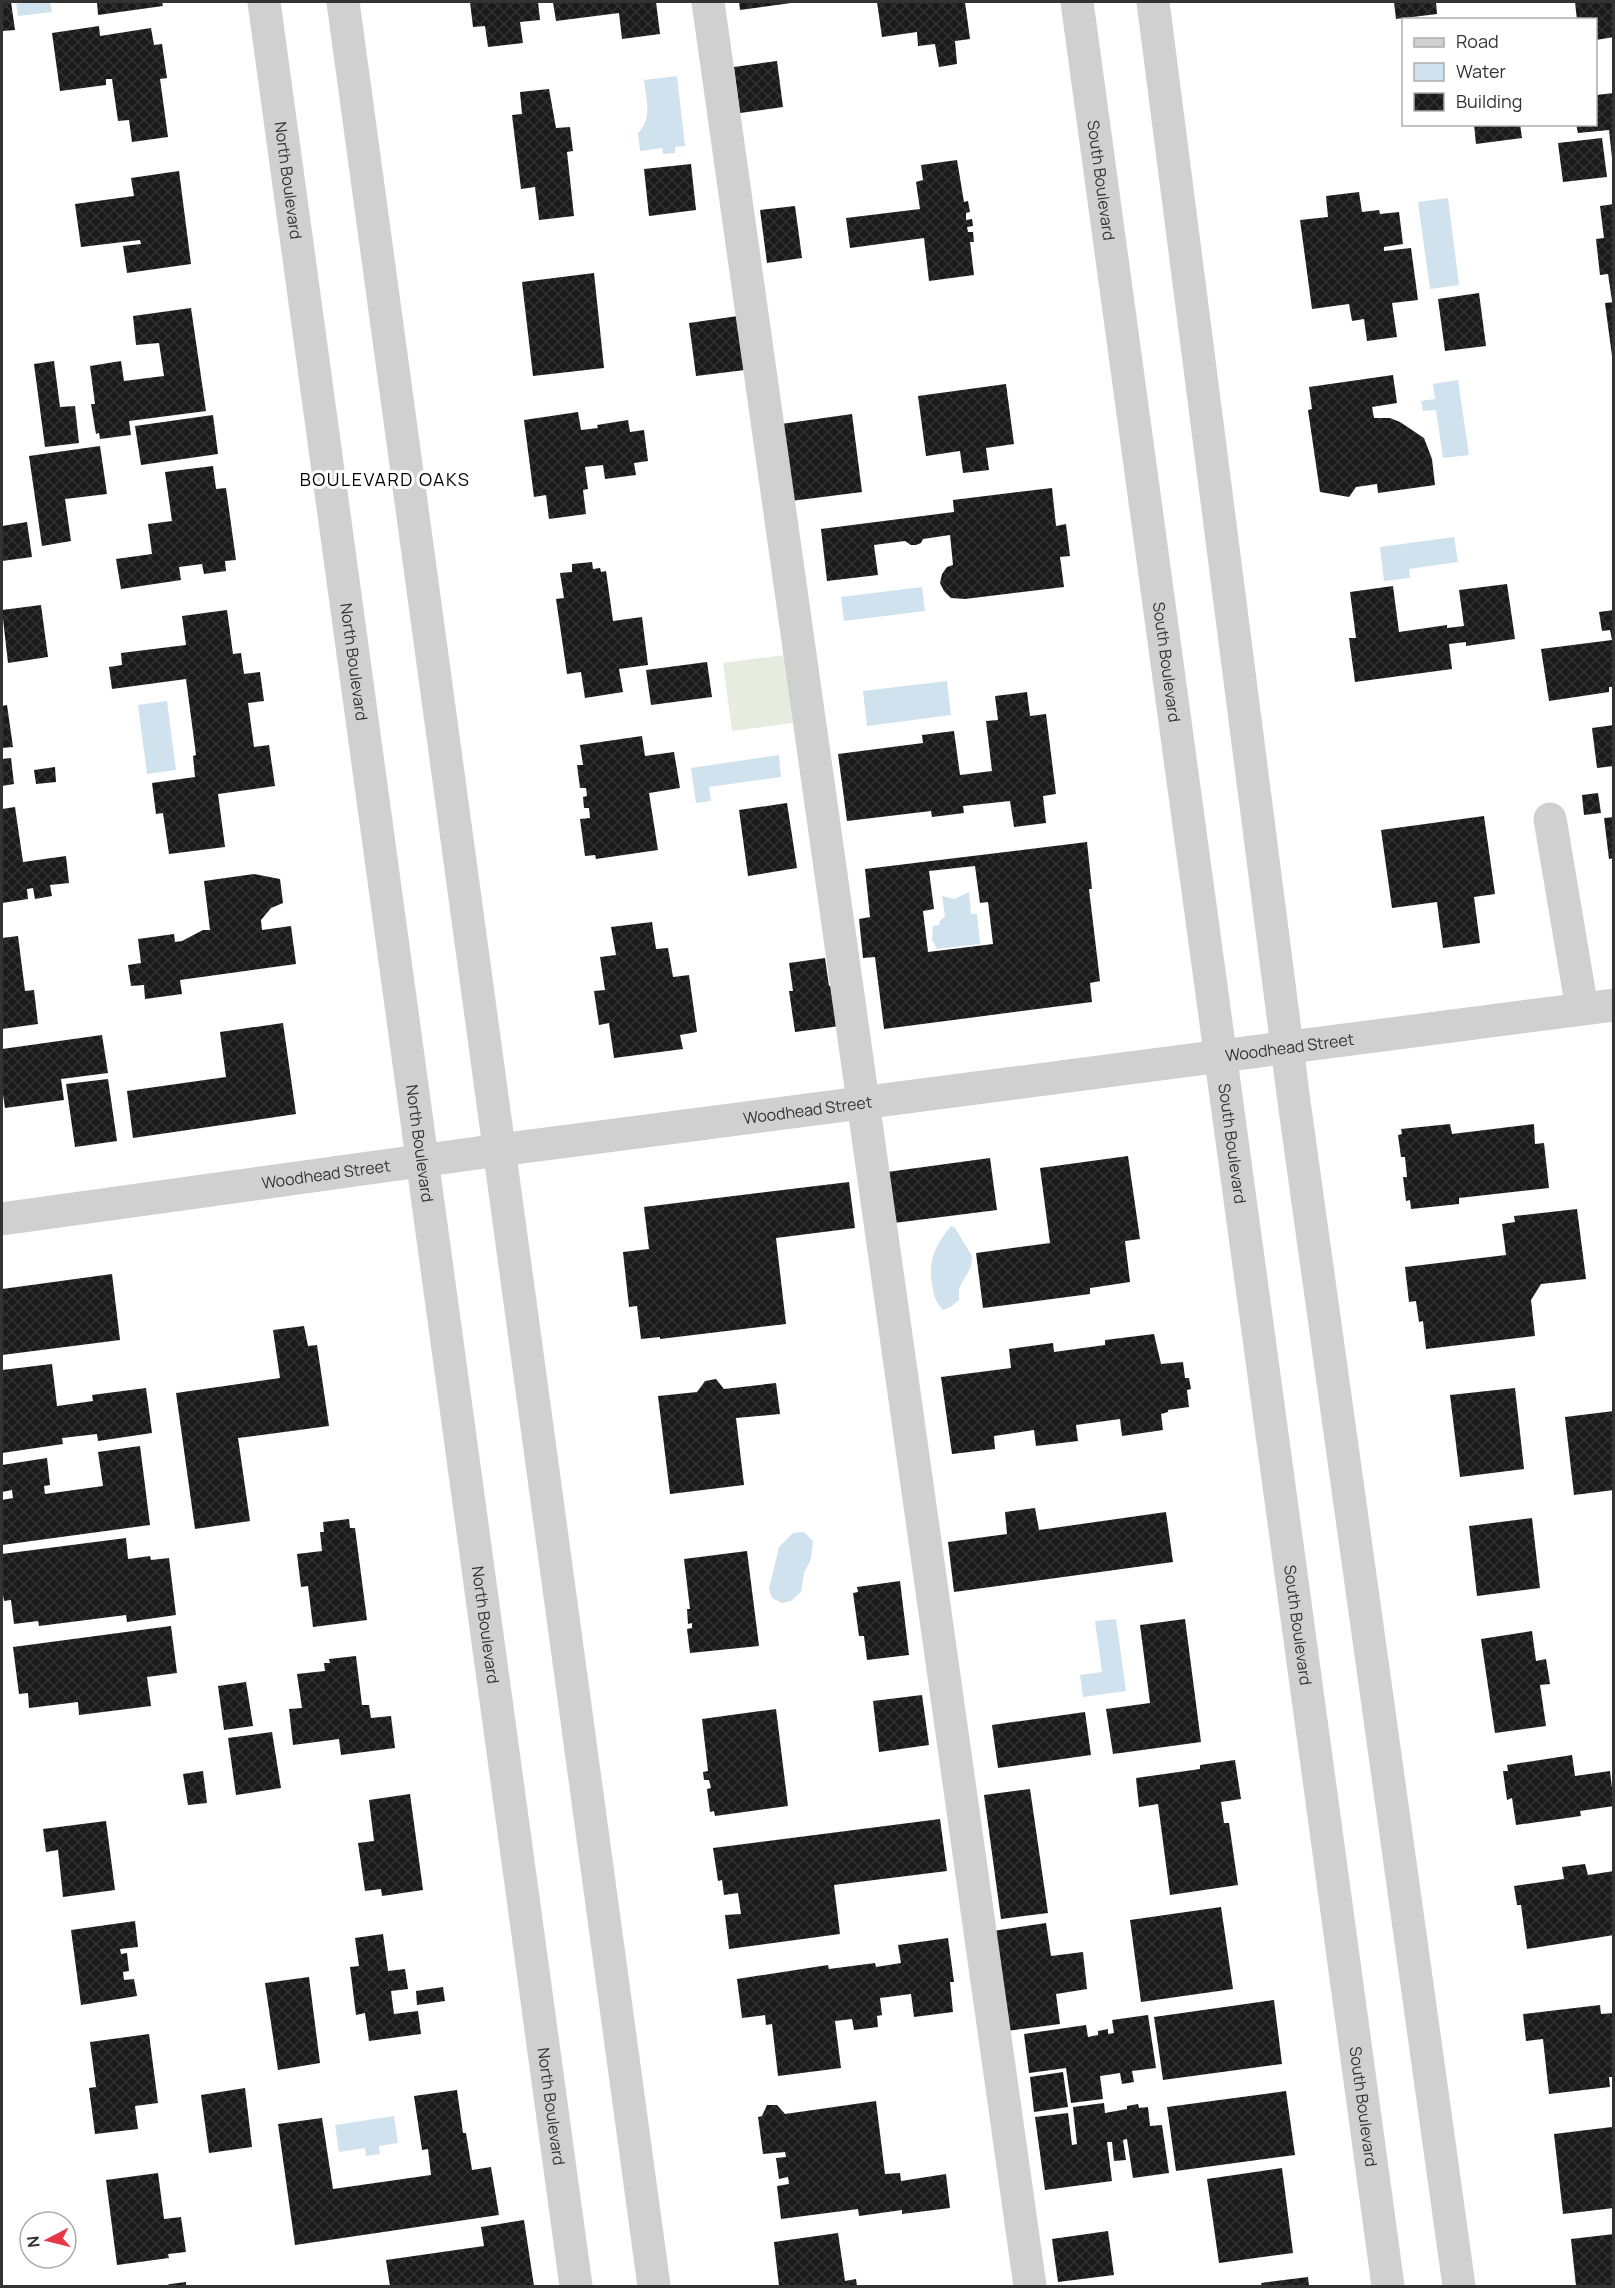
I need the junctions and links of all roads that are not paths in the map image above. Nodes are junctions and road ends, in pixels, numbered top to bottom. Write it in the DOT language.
graph roads {
  1 [pos="264,2"];
  2 [pos="343,2"];
  3 [pos="708,2"];
  4 [pos="1077,2"];
  5 [pos="1152,2"];
  6 [pos="1550,819"];
  7 [pos="1598,1007"];
  8 [pos="1287,1049"];
  9 [pos="1221,1057"];
  10 [pos="863,1102"];
  11 [pos="499,1150"];
  12 [pos="422,1161"];
  13 [pos="2,1219"];
  14 [pos="576,2286"];
  15 [pos="654,2286"];
  16 [pos="1030,2286"];
  17 [pos="1388,2286"];
  18 [pos="1459,2286"];
  1 -- 12 [label="street, North Boulevard"];
  2 -- 11 [label="street"];
  3 -- 10 [label="street"];
  4 -- 9 [label="street, South Boulevard"];
  5 -- 8 [label="street"];
  6 -- 7 [label="street"];
  7 -- 8 [label="street, Woodhead Street"];
  8 -- 9 [label="street, Woodhead Street"];
  8 -- 18 [label="street"];
  9 -- 10 [label="street, Woodhead Street"];
  9 -- 17 [label="street, South Boulevard"];
  10 -- 11 [label="street, Woodhead Street"];
  10 -- 16 [label="street"];
  11 -- 12 [label="street, Woodhead Street"];
  11 -- 15 [label="street"];
  12 -- 13 [label="street, Woodhead Street"];
  12 -- 14 [label="street, North Boulevard"];
}
